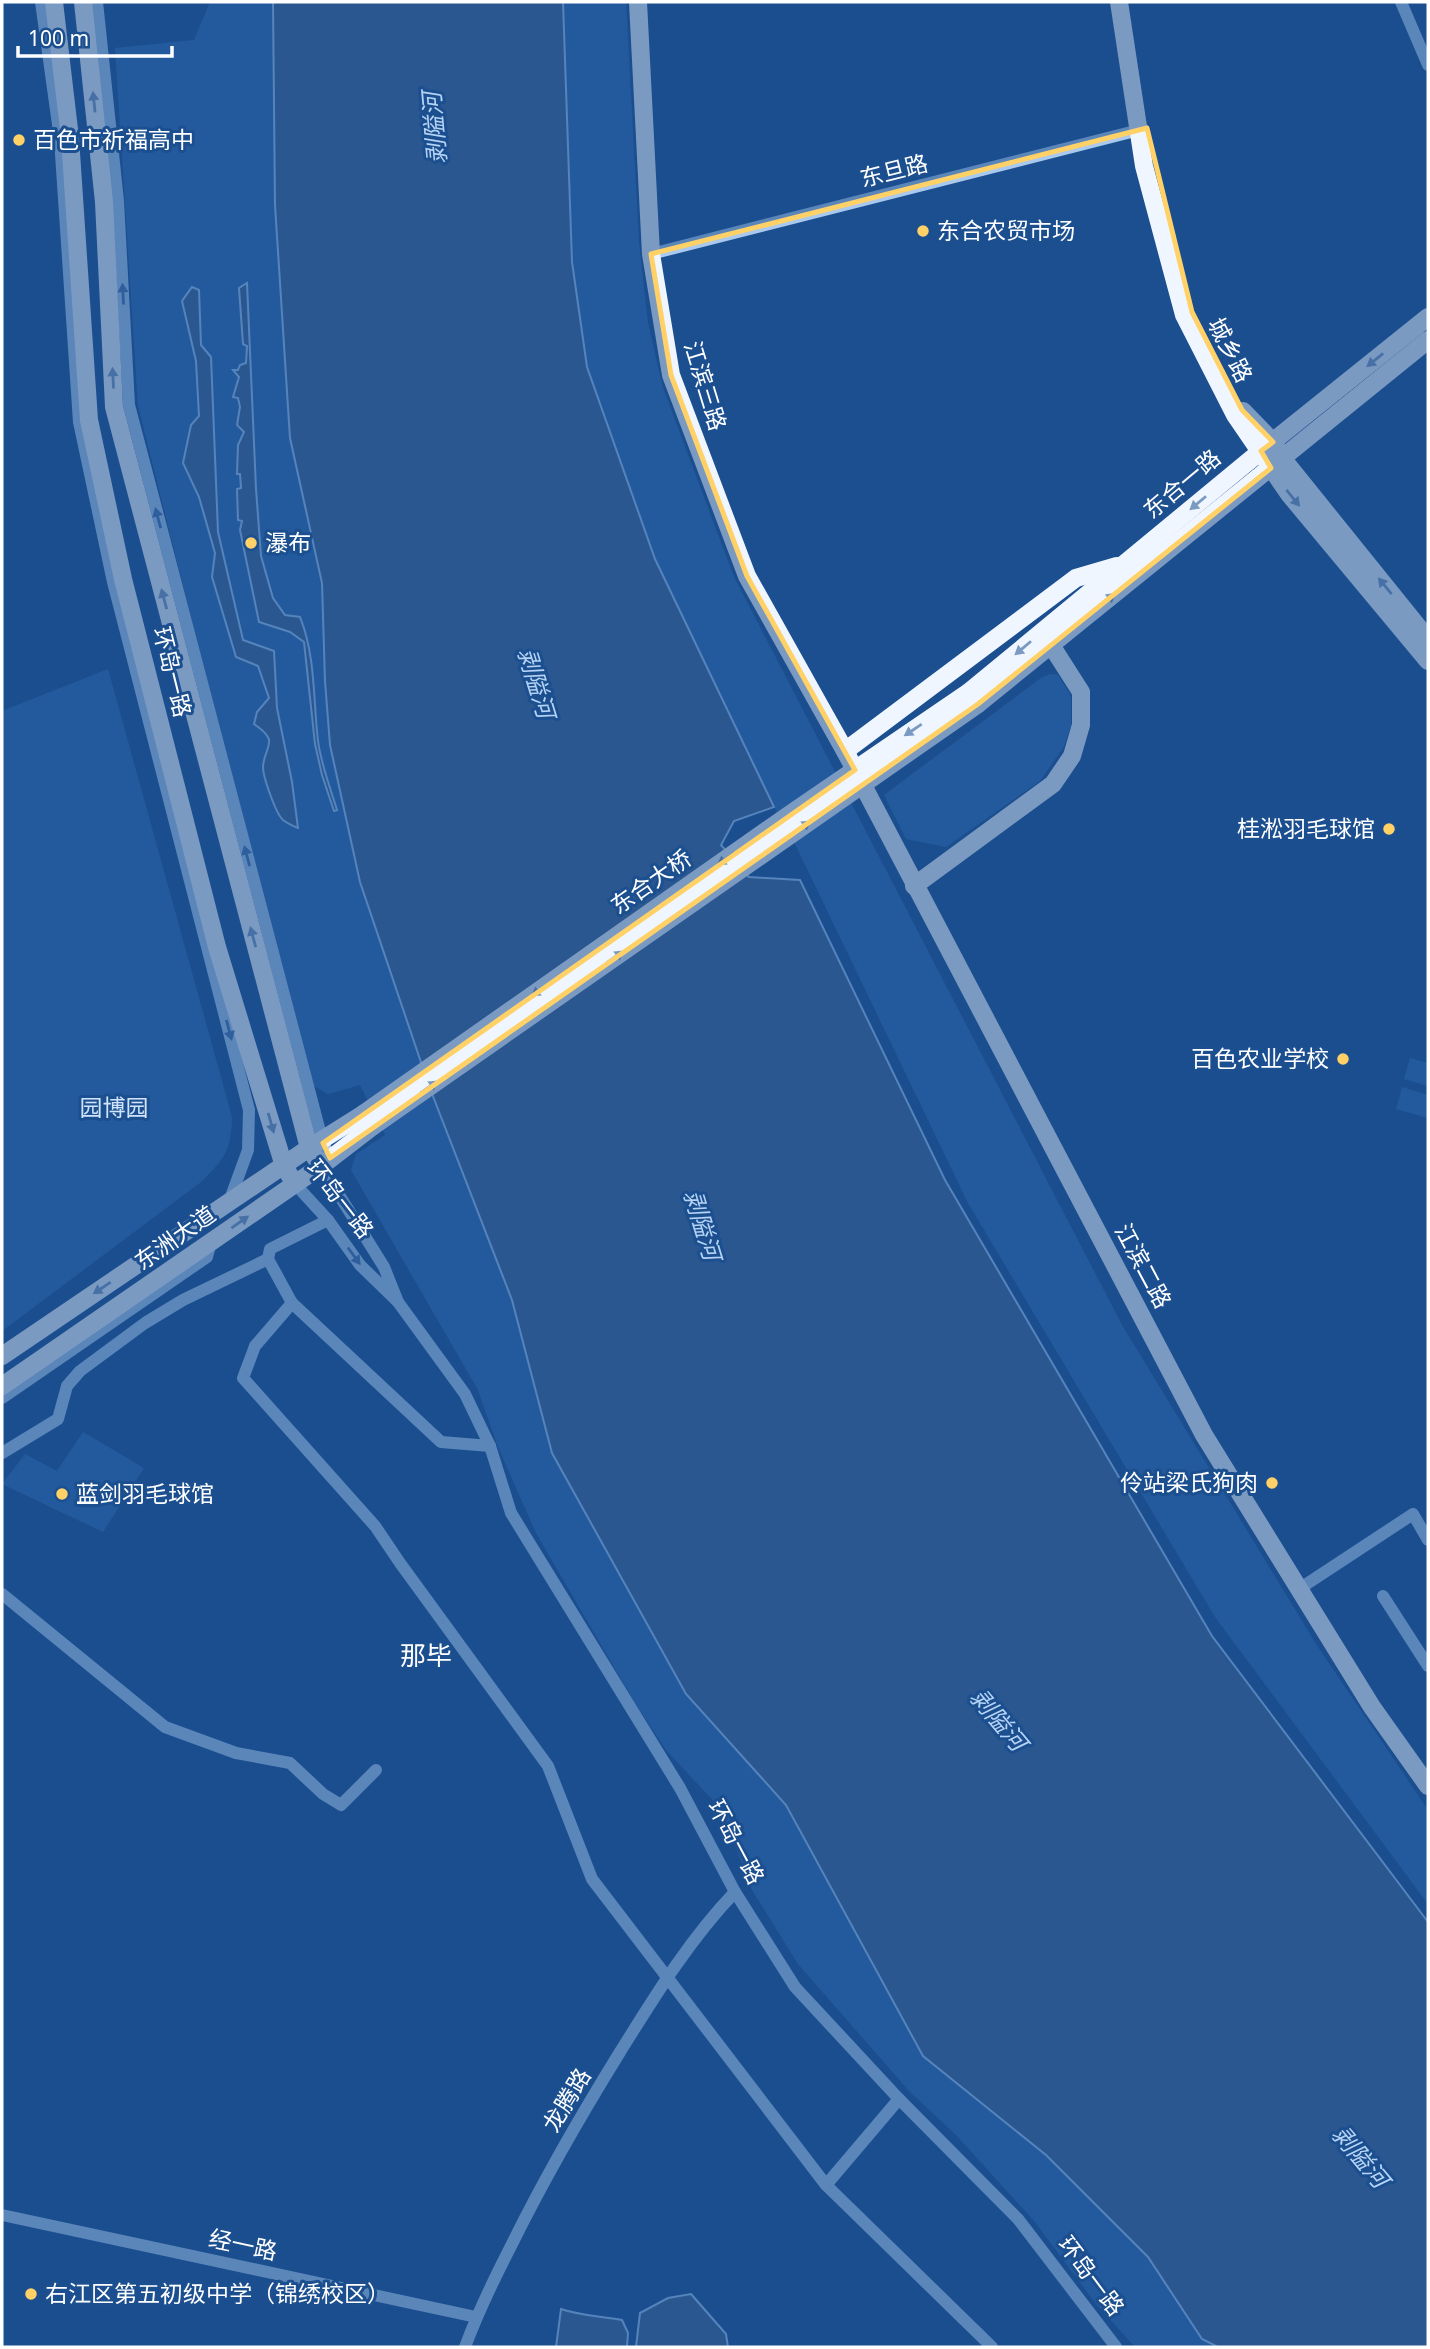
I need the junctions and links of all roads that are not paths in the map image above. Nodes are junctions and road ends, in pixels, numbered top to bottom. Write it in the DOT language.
graph roads {
  1 [pos="41,2"];
  2 [pos="54,2"];
  3 [pos="83,2"];
  4 [pos="97,2"];
  5 [pos="639,2"];
  6 [pos="1119,2"];
  7 [pos="1128,2"];
  8 [pos="1401,2"];
  9 [pos="1428,65"];
  10 [pos="1143,130"];
  11 [pos="651,254"];
  12 [pos="1428,317"];
  13 [pos="1428,340"];
  14 [pos="1267,446"];
  15 [pos="1276,463"];
  16 [pos="1124,564"];
  17 [pos="1428,639"];
  18 [pos="1051,645"];
  19 [pos="1428,660"];
  20 [pos="974,698"];
  21 [pos="845,751"];
  22 [pos="914,886"];
  23 [pos="206,923"];
  24 [pos="368,1120"];
  25 [pos="315,1144"];
  26 [pos="325,1162"];
  27 [pos="284,1166"];
  28 [pos="295,1184"];
  29 [pos="229,1202"];
  30 [pos="328,1220"];
  31 [pos="211,1242"];
  32 [pos="168,1243"];
  33 [pos="268,1259"];
  34 [pos="181,1263"];
  35 [pos="398,1302"];
  36 [pos="292,1303"];
  37 [pos="2,1356"];
  38 [pos="2,1386"];
  39 [pos="2,1398"];
  40 [pos="489,1446"];
  41 [pos="2,1453"];
  42 [pos="1428,1540"];
  43 [pos="1299,1588"];
  44 [pos="2,1594"];
  45 [pos="1383,1596"];
  46 [pos="1428,1666"];
  47 [pos="376,1770"];
  48 [pos="1428,1786"];
  49 [pos="734,1892"];
  50 [pos="667,1978"];
  51 [pos="899,2099"];
  52 [pos="825,2185"];
  53 [pos="2,2215"];
  54 [pos="476,2317"];
  55 [pos="465,2347"];
  56 [pos="992,2347"];
  57 [pos="1116,2347"];
  1 -- 23 [label="street"];
  2 -- 23 [label="main road, 环岛一路"];
  25 -- 3 [label="main road, 环岛一路, one-way"];
  25 -- 4 [label="street, one-way"];
  5 -- 11 [label="main road, 江滨三路"];
  6 -- 10 [label="main road, 城乡路"];
  7 -- 10 [label="main road, 城乡路"];
  8 -- 9 [label="street"];
  10 -- 11 [label="street, 东旦路"];
  10 -- 14 [label="main road, 城乡路"];
  11 -- 21 [label="main road, 江滨三路"];
  12 -- 14 [label="main road, 东合一路, one-way"];
  13 -- 15 [label="main road, 东合一路"];
  14 -- 15 [label="main road, 城乡路"];
  14 -- 16 [label="main road, 东合一路, one-way"];
  17 -- 15 [label="main road, 城乡路, one-way"];
  18 -- 15 [label="main road, 东合一路, one-way"];
  15 -- 19 [label="main road, 城乡路, one-way"];
  16 -- 20 [label="main road, 东合一路, one-way"];
  16 -- 21 [label="main road"];
  18 -- 20 [label="main road, 东合一路"];
  18 -- 22 [label="main road"];
  20 -- 24 [label="main road, 东合大桥, bridge"];
  21 -- 22 [label="main road, 江滨二路"];
  22 -- 43 [label="main road, 江滨二路"];
  23 -- 27 [label="main road, 环岛一路, one-way"];
  23 -- 29 [label="street, one-way"];
  24 -- 25 [label="main road, 东洲大道"];
  24 -- 26 [label="main road, 东洲大道"];
  25 -- 26 [label="main road, 环岛一路"];
  25 -- 27 [label="main road, 东洲大道"];
  26 -- 28 [label="main road, 东洲大道"];
  26 -- 35 [label="street, 环岛一路"];
  27 -- 28 [label="main road, 环岛一路"];
  27 -- 29 [label="main road, 东洲大道"];
  28 -- 30 [label="street, 环岛一路"];
  31 -- 28 [label="main road, 东洲大道, one-way"];
  29 -- 32 [label="main road, 东洲大道"];
  30 -- 33 [label="street"];
  30 -- 35 [label="street, 环岛一路, one-way"];
  31 -- 34 [label="main road, 东洲大道"];
  31 -- 39 [label="street"];
  32 -- 34 [label="main road"];
  32 -- 37 [label="main road, 东洲大道, one-way"];
  33 -- 36 [label="street"];
  33 -- 41 [label="street"];
  34 -- 38 [label="main road, 东洲大道"];
  35 -- 40 [label="street, 环岛一路"];
  36 -- 40 [label="street"];
  36 -- 50 [label="street"];
  40 -- 49 [label="street, 环岛一路"];
  42 -- 43 [label="street"];
  43 -- 48 [label="main road, 江滨二路"];
  44 -- 47 [label="street"];
  45 -- 46 [label="street"];
  49 -- 50 [label="street, 龙腾路"];
  49 -- 51 [label="street, 环岛一路"];
  50 -- 52 [label="street"];
  50 -- 54 [label="street, 龙腾路"];
  51 -- 52 [label="street"];
  51 -- 57 [label="street, 环岛一路"];
  52 -- 56 [label="street"];
  53 -- 54 [label="street, 经一路"];
  54 -- 55 [label="street, 龙腾路"];
}
